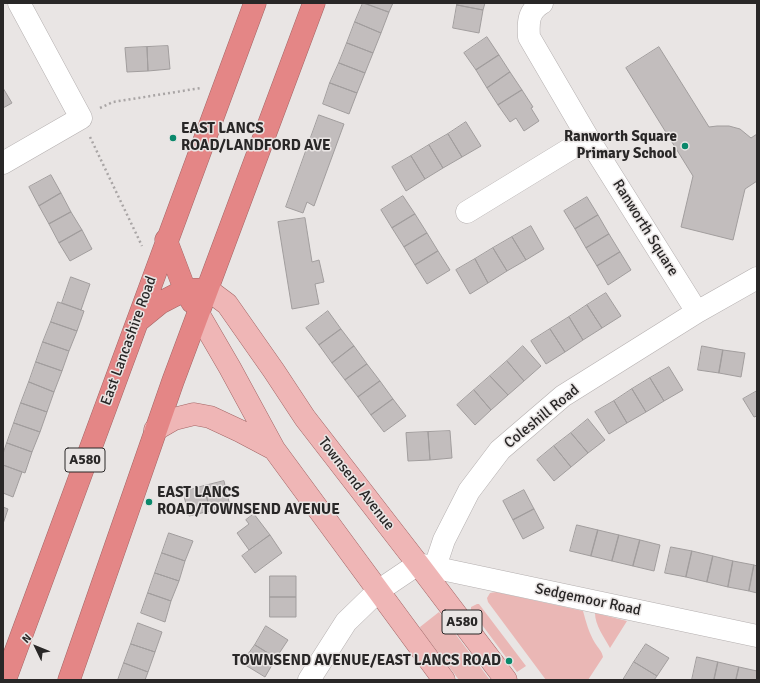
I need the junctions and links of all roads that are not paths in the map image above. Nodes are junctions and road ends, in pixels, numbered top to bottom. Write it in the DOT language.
graph roads {
  1 [pos="19,3"];
  2 [pos="255,3"];
  3 [pos="314,3"];
  4 [pos="542,3"];
  5 [pos="588,138"];
  6 [pos="3,163"];
  7 [pos="467,212"];
  8 [pos="166,240"];
  9 [pos="756,280"];
  10 [pos="207,289"];
  11 [pos="185,290"];
  12 [pos="697,312"];
  13 [pos="198,313"];
  14 [pos="137,322"];
  15 [pos="155,430"];
  16 [pos="274,449"];
  17 [pos="427,565"];
  18 [pos="378,591"];
  19 [pos="757,636"];
  20 [pos="5,680"];
  21 [pos="69,680"];
  22 [pos="309,680"];
  23 [pos="444,680"];
  24 [pos="506,680"];
  1 -- 6 [label="street"];
  2 -- 8 [label="highway, East Lancashire Road / A580"];
  3 -- 10 [label="highway"];
  4 -- 5 [label="street, Ranworth Square"];
  5 -- 7 [label="street"];
  5 -- 12 [label="street, Ranworth Square"];
  8 -- 11 [label="highway"];
  8 -- 14 [label="highway, East Lancashire Road / A580"];
  9 -- 12 [label="street"];
  10 -- 11 [label="highway"];
  10 -- 13 [label="highway"];
  10 -- 17 [label="main road, Townsend Avenue / A580"];
  11 -- 13 [label="highway"];
  11 -- 14 [label="highway"];
  12 -- 17 [label="street, Coleshill Road"];
  13 -- 15 [label="highway"];
  13 -- 16 [label="main road"];
  14 -- 20 [label="highway, East Lancashire Road / A580"];
  15 -- 16 [label="main road"];
  15 -- 21 [label="highway"];
  16 -- 18 [label="main road"];
  17 -- 18 [label="street"];
  17 -- 19 [label="street, Sedgemoor Road"];
  17 -- 24 [label="main road, Townsend Avenue / A580"];
  18 -- 22 [label="street"];
  18 -- 23 [label="main road"];
}
